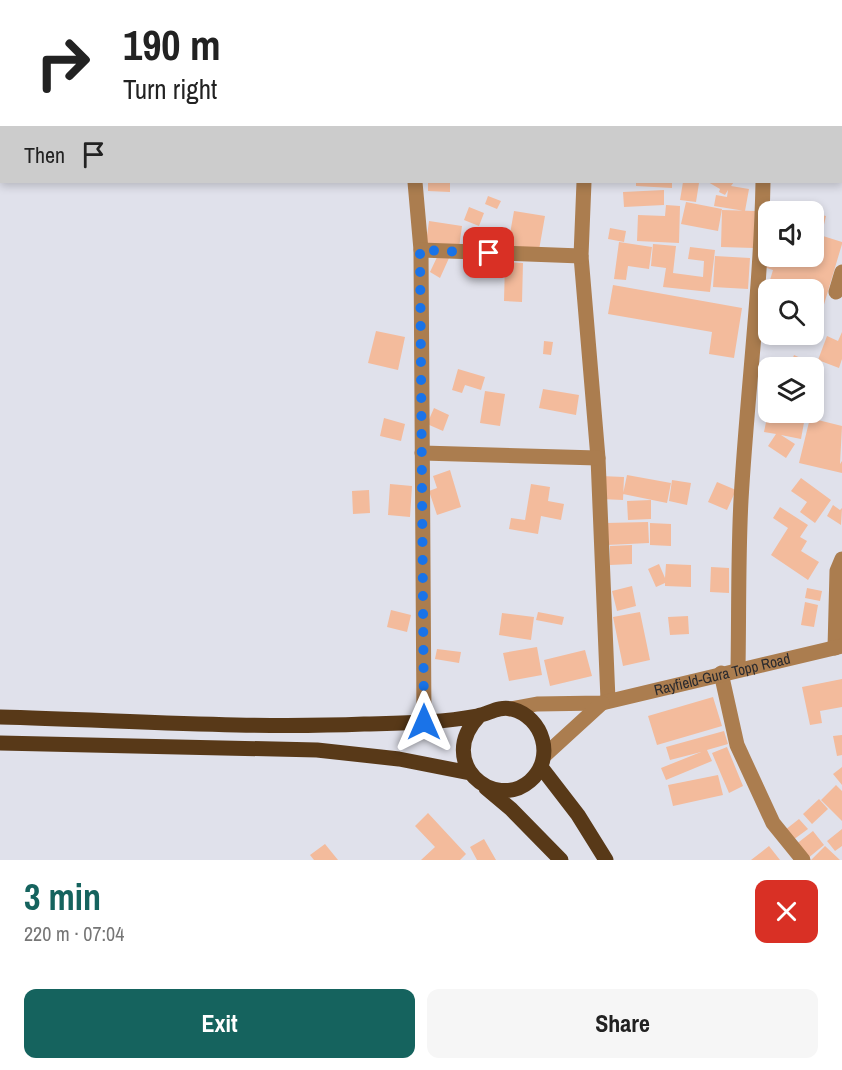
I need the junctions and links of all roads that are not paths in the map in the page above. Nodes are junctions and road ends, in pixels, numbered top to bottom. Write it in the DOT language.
graph roads {
  1 [pos="415,183"];
  2 [pos="584,183"];
  3 [pos="763,183"];
  4 [pos="420,250"];
  5 [pos="582,256"];
  6 [pos="842,272"];
  7 [pos="836,292"];
  8 [pos="422,453"];
  9 [pos="598,458"];
  10 [pos="842,559"];
  11 [pos="838,647"];
  12 [pos="738,669"];
  13 [pos="721,673"];
  14 [pos="605,701"];
  15 [pos="510,709"];
  16 [pos="479,716"];
  17 [pos="0,717"];
  18 [pos="424,722"];
  19 [pos="0,743"];
  20 [pos="542,761"];
  21 [pos="470,773"];
  22 [pos="481,784"];
  23 [pos="561,860"];
  24 [pos="606,860"];
  25 [pos="803,860"];
  1 -- 4 [label="street"];
  2 -- 5 [label="street"];
  3 -- 12 [label="street"];
  4 -- 5 [label="street"];
  4 -- 8 [label="street"];
  5 -- 9 [label="street"];
  6 -- 7 [label="street"];
  8 -- 9 [label="street"];
  8 -- 18 [label="street"];
  9 -- 14 [label="street"];
  10 -- 11 [label="street"];
  11 -- 12 [label="street, Rayfield-Gura Topp Road"];
  12 -- 13 [label="street, Rayfield-Gura Topp Road"];
  13 -- 14 [label="street, Rayfield-Gura Topp Road"];
  13 -- 25 [label="street"];
  14 -- 15 [label="street, Rayfield-Gura Topp Road"];
  14 -- 20 [label="street"];
  15 -- 16 [label="main road"];
  15 -- 20 [label="main road"];
  16 -- 18 [label="main road"];
  16 -- 21 [label="main road"];
  17 -- 18 [label="main road"];
  19 -- 21 [label="main road"];
  20 -- 22 [label="main road"];
  20 -- 24 [label="main road"];
  21 -- 22 [label="main road"];
  22 -- 23 [label="main road"];
}
